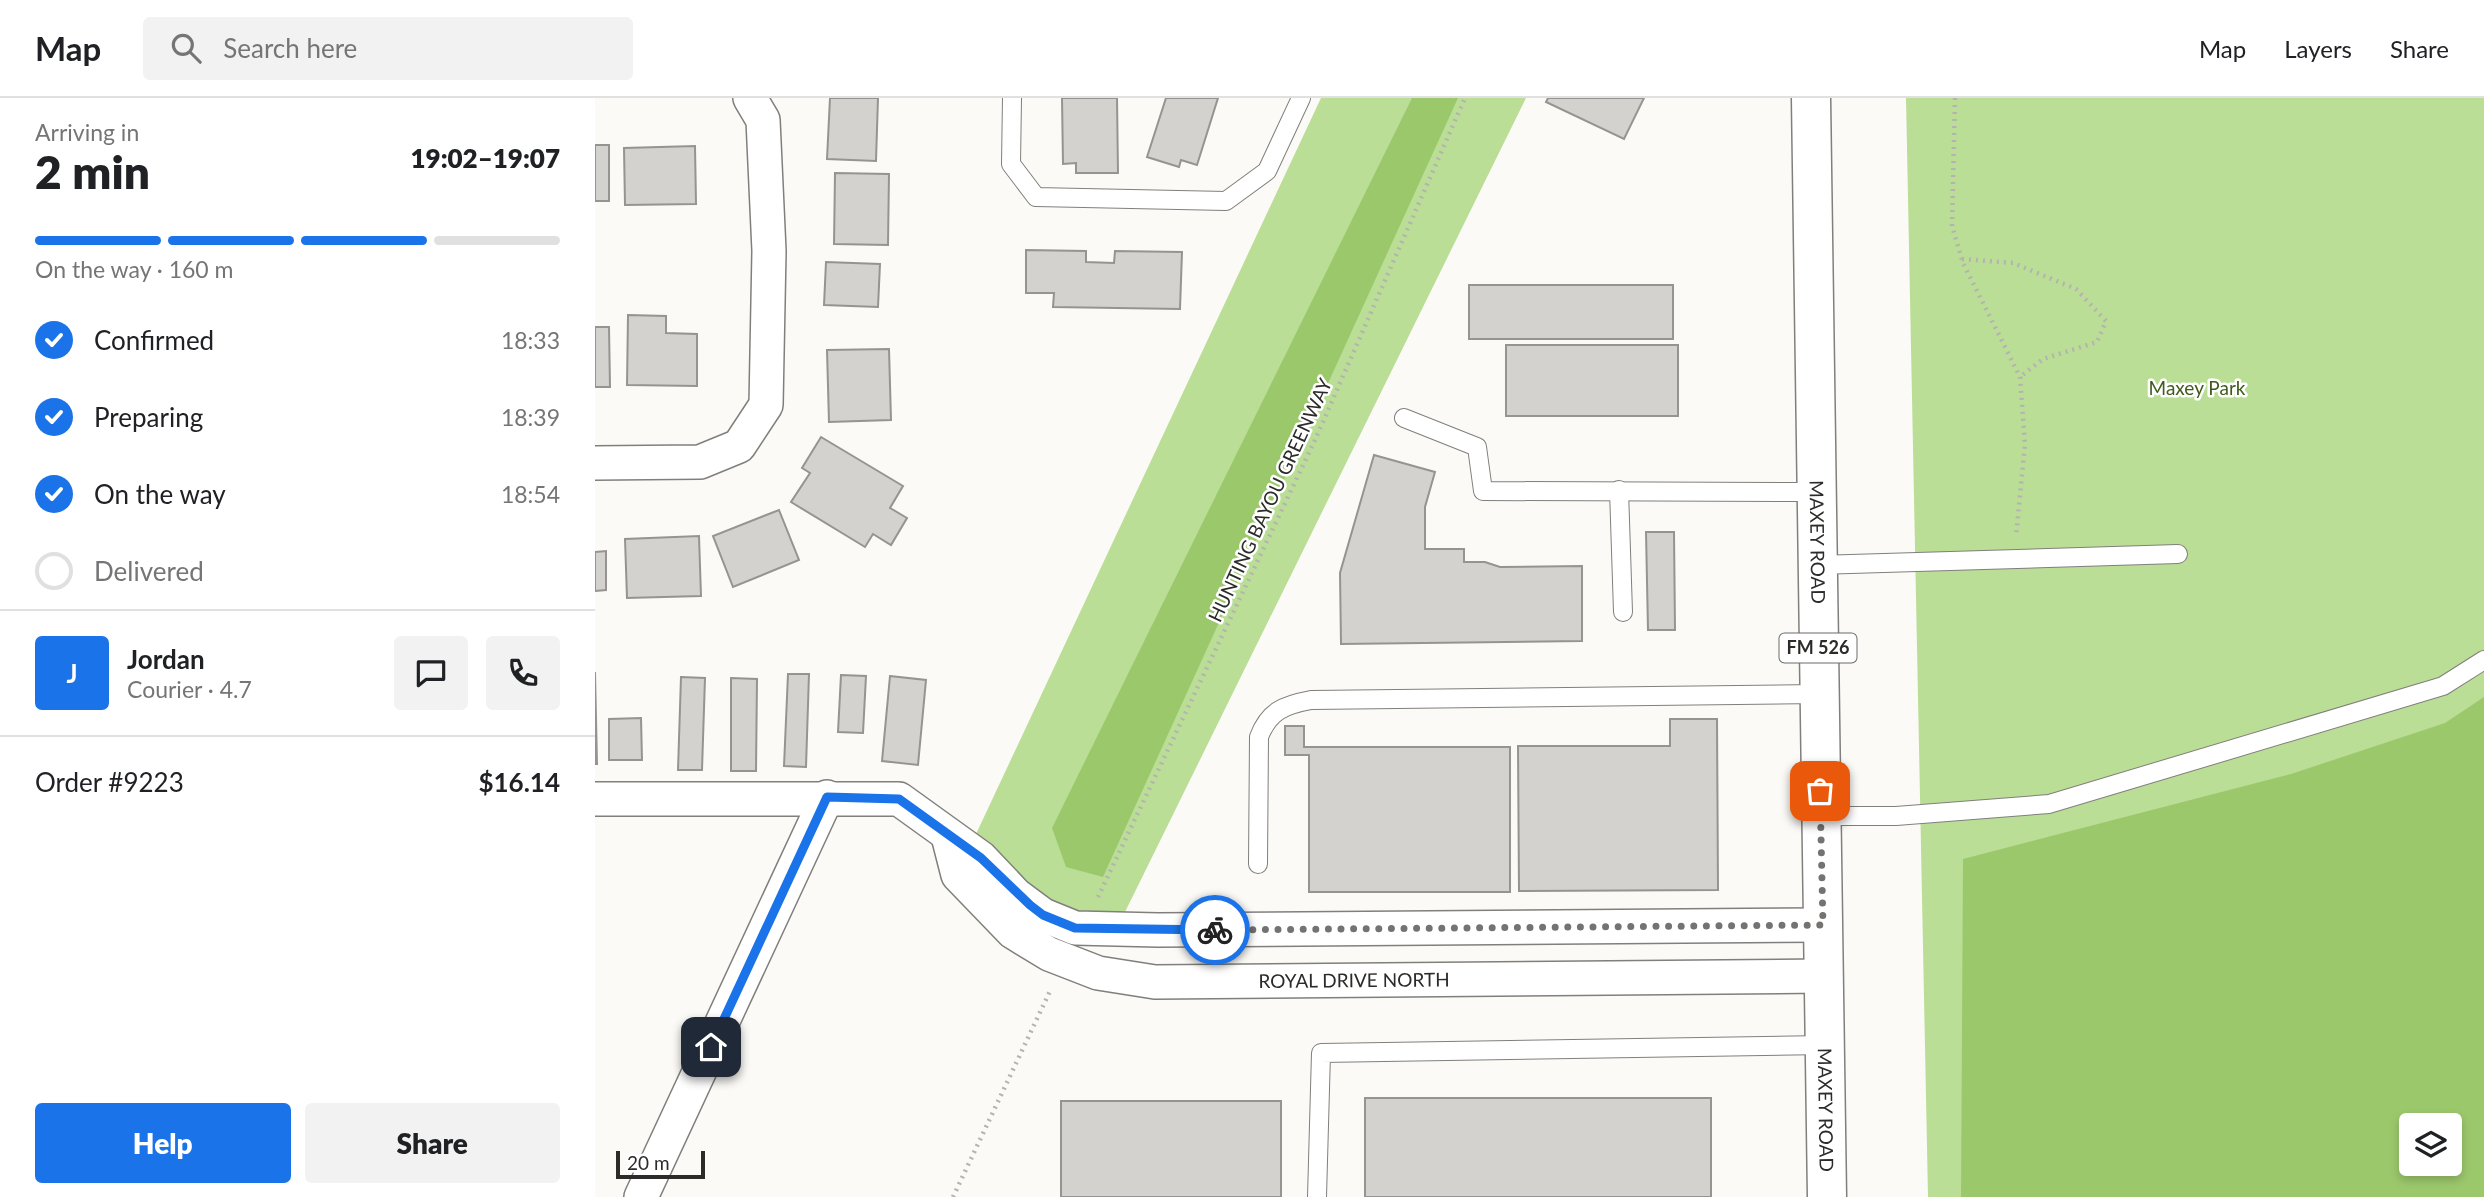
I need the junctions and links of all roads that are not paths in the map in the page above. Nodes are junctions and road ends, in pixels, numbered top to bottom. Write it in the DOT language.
graph roads {
  1 [pos="750,98"];
  2 [pos="1012,98"];
  3 [pos="1301,98"];
  4 [pos="1811,98"];
  5 [pos="1404,418"];
  6 [pos="595,463"];
  7 [pos="1619,490"];
  8 [pos="1816,492"];
  9 [pos="2178,554"];
  10 [pos="1817,565"];
  11 [pos="1623,612"];
  12 [pos="2484,660"];
  13 [pos="1819,694"];
  14 [pos="827,797"];
  15 [pos="595,799"];
  16 [pos="1821,816"];
  17 [pos="948,836"];
  18 [pos="1258,864"];
  19 [pos="1823,925"];
  20 [pos="1469,928"];
  21 [pos="1824,976"];
  22 [pos="1469,978"];
  23 [pos="1825,1045"];
  24 [pos="641,1197"];
  25 [pos="1317,1197"];
  26 [pos="1827,1197"];
  1 -- 6 [label="street"];
  2 -- 3 [label="lane"];
  4 -- 8 [label="main road, MAXEY ROAD / FM 526"];
  5 -- 7 [label="lane"];
  7 -- 8 [label="lane"];
  7 -- 11 [label="lane"];
  8 -- 10 [label="main road, MAXEY ROAD / FM 526"];
  9 -- 10 [label="lane"];
  10 -- 13 [label="main road, MAXEY ROAD / FM 526"];
  12 -- 16 [label="lane"];
  13 -- 16 [label="main road, MAXEY ROAD / FM 526"];
  13 -- 18 [label="lane"];
  14 -- 15 [label="street"];
  14 -- 17 [label="street"];
  14 -- 24 [label="street"];
  16 -- 19 [label="main road, MAXEY ROAD / FM 526"];
  17 -- 20 [label="street"];
  17 -- 22 [label="street, ROYAL DRIVE NORTH"];
  19 -- 20 [label="street"];
  19 -- 21 [label="main road, MAXEY ROAD / FM 526"];
  20 -- 22 [label="street"];
  21 -- 22 [label="street, ROYAL DRIVE NORTH"];
  21 -- 23 [label="main road, MAXEY ROAD / FM 526"];
  23 -- 25 [label="lane"];
  23 -- 26 [label="main road, MAXEY ROAD / FM 526"];
}
